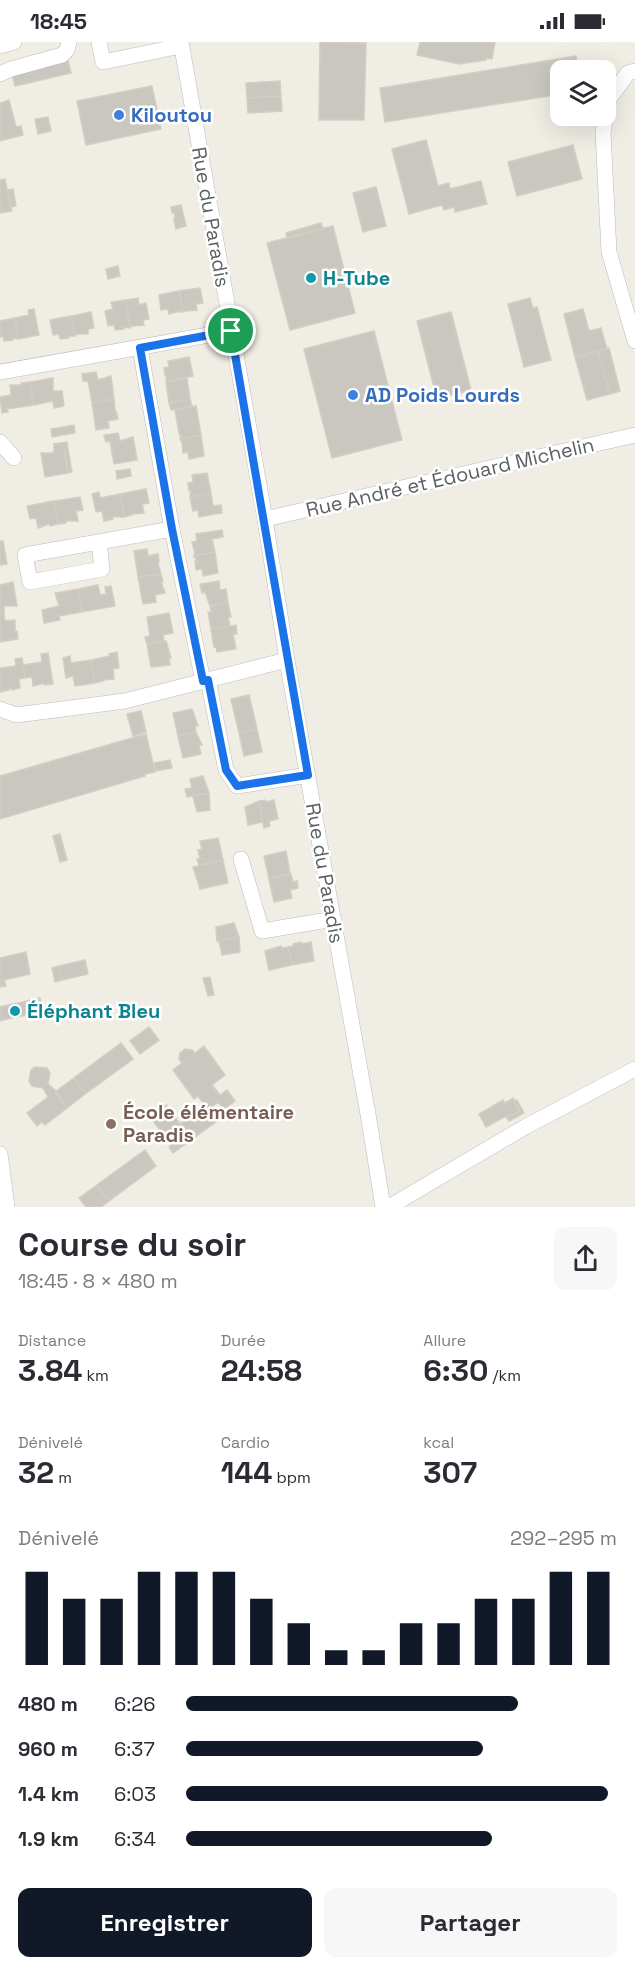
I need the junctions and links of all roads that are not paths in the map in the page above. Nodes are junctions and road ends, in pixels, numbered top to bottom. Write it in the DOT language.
graph roads {
  1 [pos="14,42"];
  2 [pos="69,42"];
  3 [pos="99,42"];
  4 [pos="181,44"];
  5 [pos="0,46"];
  6 [pos="136,49"];
  7 [pos="635,71"];
  8 [pos="0,74"];
  9 [pos="616,89"];
  10 [pos="604,126"];
  11 [pos="231,331"];
  12 [pos="635,341"];
  13 [pos="140,348"];
  14 [pos="0,372"];
  15 [pos="635,435"];
  16 [pos="0,442"];
  17 [pos="14,458"];
  18 [pos="265,519"];
  19 [pos="172,529"];
  20 [pos="99,542"];
  21 [pos="287,660"];
  22 [pos="206,681"];
  23 [pos="0,709"];
  24 [pos="308,775"];
  25 [pos="241,859"];
  26 [pos="334,919"];
  27 [pos="635,1069"];
  28 [pos="0,1154"];
  29 [pos="7,1207"];
  30 [pos="383,1207"];
  31 [pos="389,1207"];
  1 -- 5 [label="street"];
  2 -- 8 [label="street"];
  3 -- 6 [label="street"];
  4 -- 6 [label="street"];
  4 -- 11 [label="street, Rue du Paradis"];
  7 -- 9 [label="street"];
  10 -- 12 [label="street"];
  11 -- 13 [label="street"];
  11 -- 18 [label="street, Rue du Paradis"];
  13 -- 14 [label="street"];
  13 -- 19 [label="street"];
  15 -- 18 [label="street, Rue André et Édouard Michelin"];
  16 -- 17 [label="street"];
  18 -- 21 [label="street, Rue du Paradis"];
  19 -- 20 [label="street"];
  19 -- 22 [label="street"];
  20 -- 20 [label="street"];
  21 -- 22 [label="street"];
  21 -- 24 [label="street, Rue du Paradis"];
  22 -- 23 [label="street"];
  22 -- 24 [label="street"];
  24 -- 26 [label="street, Rue du Paradis"];
  25 -- 26 [label="street"];
  26 -- 30 [label="street, Rue du Paradis"];
  27 -- 31 [label="street"];
  28 -- 29 [label="street"];
}
